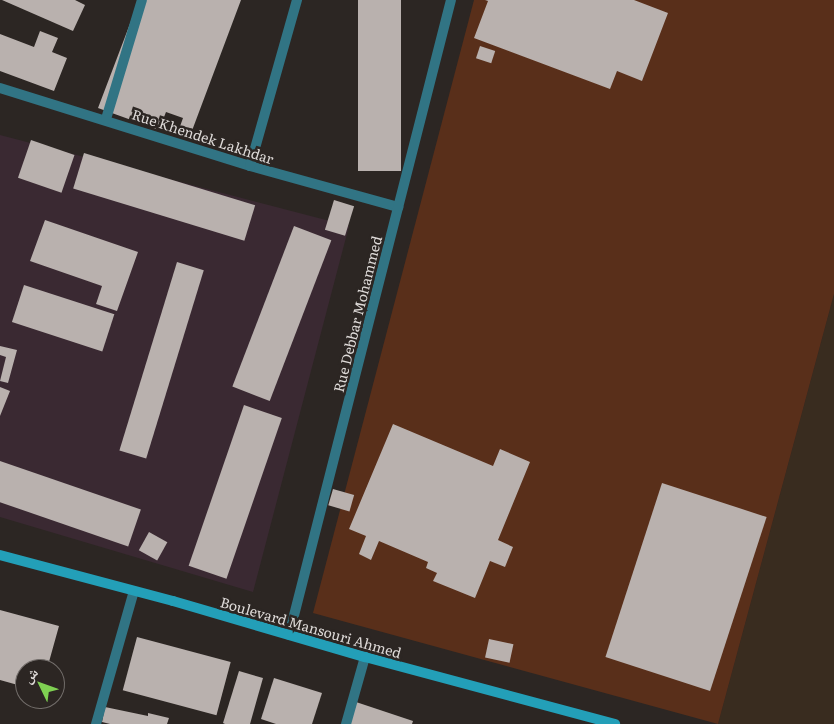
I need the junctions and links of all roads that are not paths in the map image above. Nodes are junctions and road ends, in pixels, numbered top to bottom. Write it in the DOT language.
graph roads {
  1 [pos="142,0"];
  2 [pos="296,0"];
  3 [pos="451,0"];
  4 [pos="0,88"];
  5 [pos="106,119"];
  6 [pos="250,166"];
  7 [pos="398,207"];
  8 [pos="0,555"];
  9 [pos="134,591"];
  10 [pos="288,635"];
  11 [pos="365,658"];
  12 [pos="96,724"];
  13 [pos="346,724"];
  14 [pos="615,724"];
  1 -- 5 [label="street"];
  2 -- 6 [label="street"];
  3 -- 7 [label="street, Rue Debbar Mohammed"];
  4 -- 5 [label="street, Rue Khendek Lakhdar"];
  5 -- 6 [label="street, Rue Khendek Lakhdar"];
  6 -- 7 [label="street, Rue Khendek Lakhdar"];
  7 -- 10 [label="street, Rue Debbar Mohammed"];
  8 -- 9 [label="main road, Boulevard Mansouri Ahmed"];
  9 -- 10 [label="main road, Boulevard Mansouri Ahmed"];
  9 -- 12 [label="street"];
  10 -- 11 [label="main road, Boulevard Mansouri Ahmed"];
  11 -- 13 [label="street"];
  11 -- 14 [label="main road, Boulevard Mansouri Ahmed"];
}
